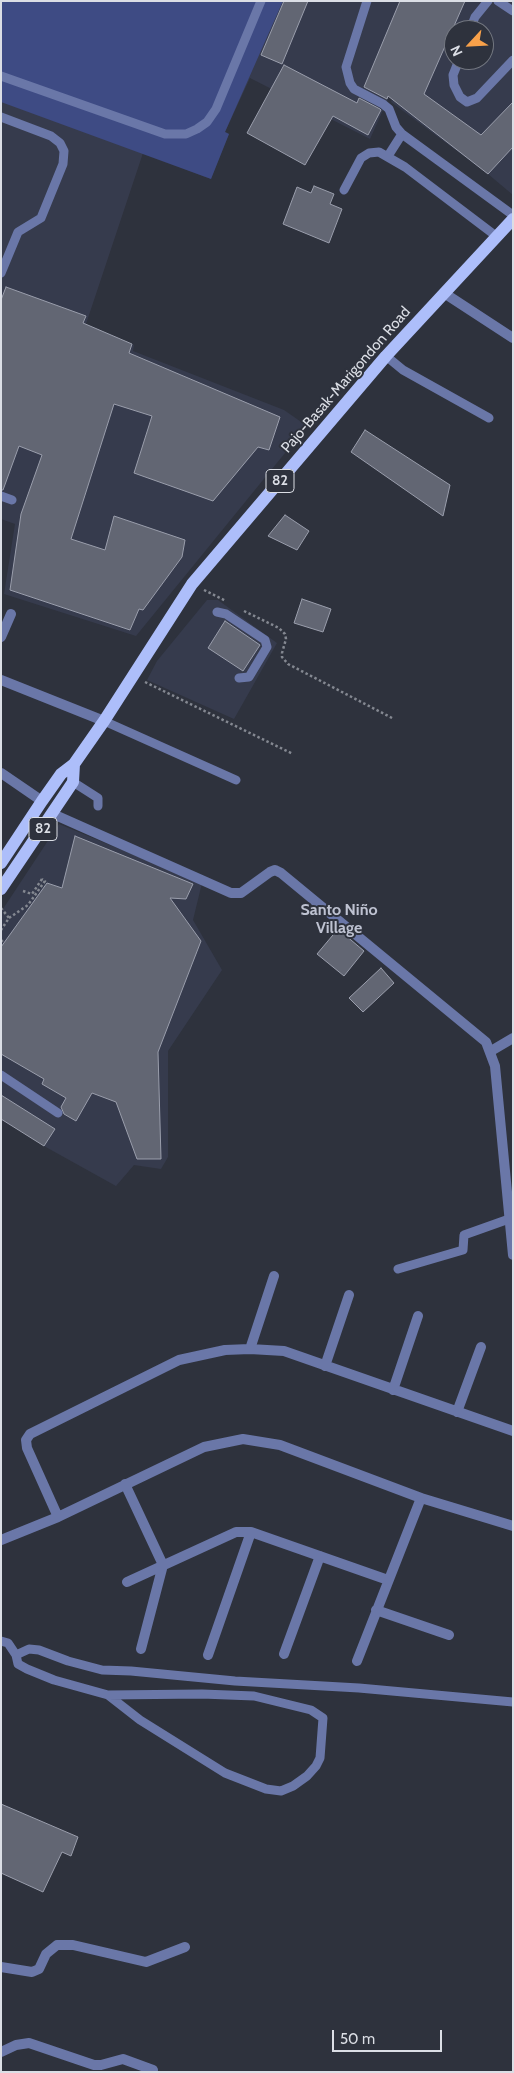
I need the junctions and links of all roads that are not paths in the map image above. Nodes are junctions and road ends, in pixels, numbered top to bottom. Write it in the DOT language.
graph roads {
  1 [pos="261,1"];
  2 [pos="367,1"];
  3 [pos="488,1"];
  4 [pos="498,1"];
  5 [pos="513,11"];
  6 [pos="474,20"];
  7 [pos="513,60"];
  8 [pos="455,70"];
  9 [pos="1,76"];
  10 [pos="1,117"];
  11 [pos="402,134"];
  12 [pos="388,156"];
  13 [pos="344,190"];
  14 [pos="513,215"];
  15 [pos="513,219"];
  16 [pos="496,236"];
  17 [pos="1,273"];
  18 [pos="444,293"];
  19 [pos="513,338"];
  20 [pos="386,356"];
  21 [pos="489,418"];
  22 [pos="1,496"];
  23 [pos="12,500"];
  24 [pos="217,612"];
  25 [pos="11,614"];
  26 [pos="1,637"];
  27 [pos="239,678"];
  28 [pos="1,680"];
  29 [pos="104,721"];
  30 [pos="74,764"];
  31 [pos="1,773"];
  32 [pos="236,780"];
  33 [pos="73,782"];
  34 [pos="42,801"];
  35 [pos="98,806"];
  36 [pos="53,814"];
  37 [pos="1,863"];
  38 [pos="1,889"];
  39 [pos="513,1038"];
  40 [pos="491,1051"];
  41 [pos="1,1075"];
  42 [pos="58,1113"];
  43 [pos="508,1167"];
  44 [pos="509,1219"];
  45 [pos="513,1255"];
  46 [pos="398,1269"];
  47 [pos="274,1276"];
  48 [pos="348,1295"];
  49 [pos="418,1316"];
  50 [pos="481,1347"];
  51 [pos="250,1349"];
  52 [pos="325,1366"];
  53 [pos="393,1390"];
  54 [pos="457,1412"];
  55 [pos="513,1431"];
  56 [pos="125,1484"];
  57 [pos="421,1498"];
  58 [pos="58,1517"];
  59 [pos="513,1526"];
  60 [pos="251,1532"];
  61 [pos="1,1540"];
  62 [pos="320,1556"];
  63 [pos="163,1565"];
  64 [pos="388,1580"];
  65 [pos="127,1582"];
  66 [pos="376,1610"];
  67 [pos="450,1635"];
  68 [pos="1,1640"];
  69 [pos="141,1649"];
  70 [pos="16,1654"];
  71 [pos="284,1654"];
  72 [pos="208,1655"];
  73 [pos="357,1661"];
  74 [pos="108,1696"];
  75 [pos="513,1702"];
  76 [pos="185,1947"];
  77 [pos="1,1967"];
  78 [pos="1,2052"];
  79 [pos="153,2070"];
  1 -- 9 [label="lane"];
  2 -- 11 [label="lane"];
  3 -- 6 [label="lane"];
  4 -- 5 [label="lane"];
  7 -- 8 [label="lane"];
  10 -- 17 [label="lane"];
  11 -- 12 [label="lane"];
  11 -- 14 [label="lane"];
  12 -- 13 [label="lane"];
  12 -- 16 [label="lane"];
  15 -- 16 [label="main road, Pajo-Basak-Marigondon Road / 82"];
  16 -- 18 [label="main road, Pajo-Basak-Marigondon Road / 82"];
  18 -- 19 [label="street"];
  18 -- 20 [label="main road, Pajo-Basak-Marigondon Road / 82"];
  20 -- 21 [label="lane"];
  20 -- 29 [label="main road, Pajo-Basak-Marigondon Road / 82"];
  22 -- 23 [label="lane"];
  24 -- 27 [label="lane"];
  25 -- 26 [label="street"];
  28 -- 29 [label="street"];
  29 -- 30 [label="main road, Pajo-Basak-Marigondon Road / 82"];
  29 -- 32 [label="lane"];
  30 -- 33 [label="main road, 82"];
  30 -- 34 [label="main road, Pajo-Basak-Marigondon Road / 82"];
  31 -- 34 [label="street"];
  33 -- 35 [label="lane"];
  33 -- 36 [label="main road, 82"];
  34 -- 37 [label="main road, Pajo-Basak-Marigondon Road / 82"];
  36 -- 38 [label="main road, 82"];
  36 -- 40 [label="street"];
  39 -- 40 [label="street"];
  40 -- 43 [label="street"];
  41 -- 42 [label="lane"];
  43 -- 44 [label="street"];
  44 -- 45 [label="street"];
  44 -- 46 [label="lane"];
  47 -- 51 [label="street"];
  48 -- 52 [label="street"];
  49 -- 53 [label="street"];
  50 -- 54 [label="street"];
  51 -- 52 [label="street"];
  51 -- 58 [label="street"];
  52 -- 53 [label="street"];
  53 -- 54 [label="street"];
  54 -- 55 [label="street"];
  56 -- 57 [label="street"];
  56 -- 58 [label="street"];
  56 -- 63 [label="street"];
  57 -- 59 [label="street"];
  57 -- 64 [label="street"];
  58 -- 61 [label="street"];
  60 -- 62 [label="street"];
  60 -- 63 [label="street"];
  60 -- 72 [label="street"];
  62 -- 64 [label="street"];
  62 -- 71 [label="street"];
  63 -- 65 [label="street"];
  63 -- 69 [label="street"];
  64 -- 66 [label="street"];
  66 -- 67 [label="street"];
  66 -- 73 [label="street"];
  68 -- 70 [label="lane"];
  70 -- 74 [label="lane"];
  70 -- 75 [label="lane"];
  74 -- 74 [label="lane"];
  76 -- 77 [label="street"];
  78 -- 79 [label="street"];
}
